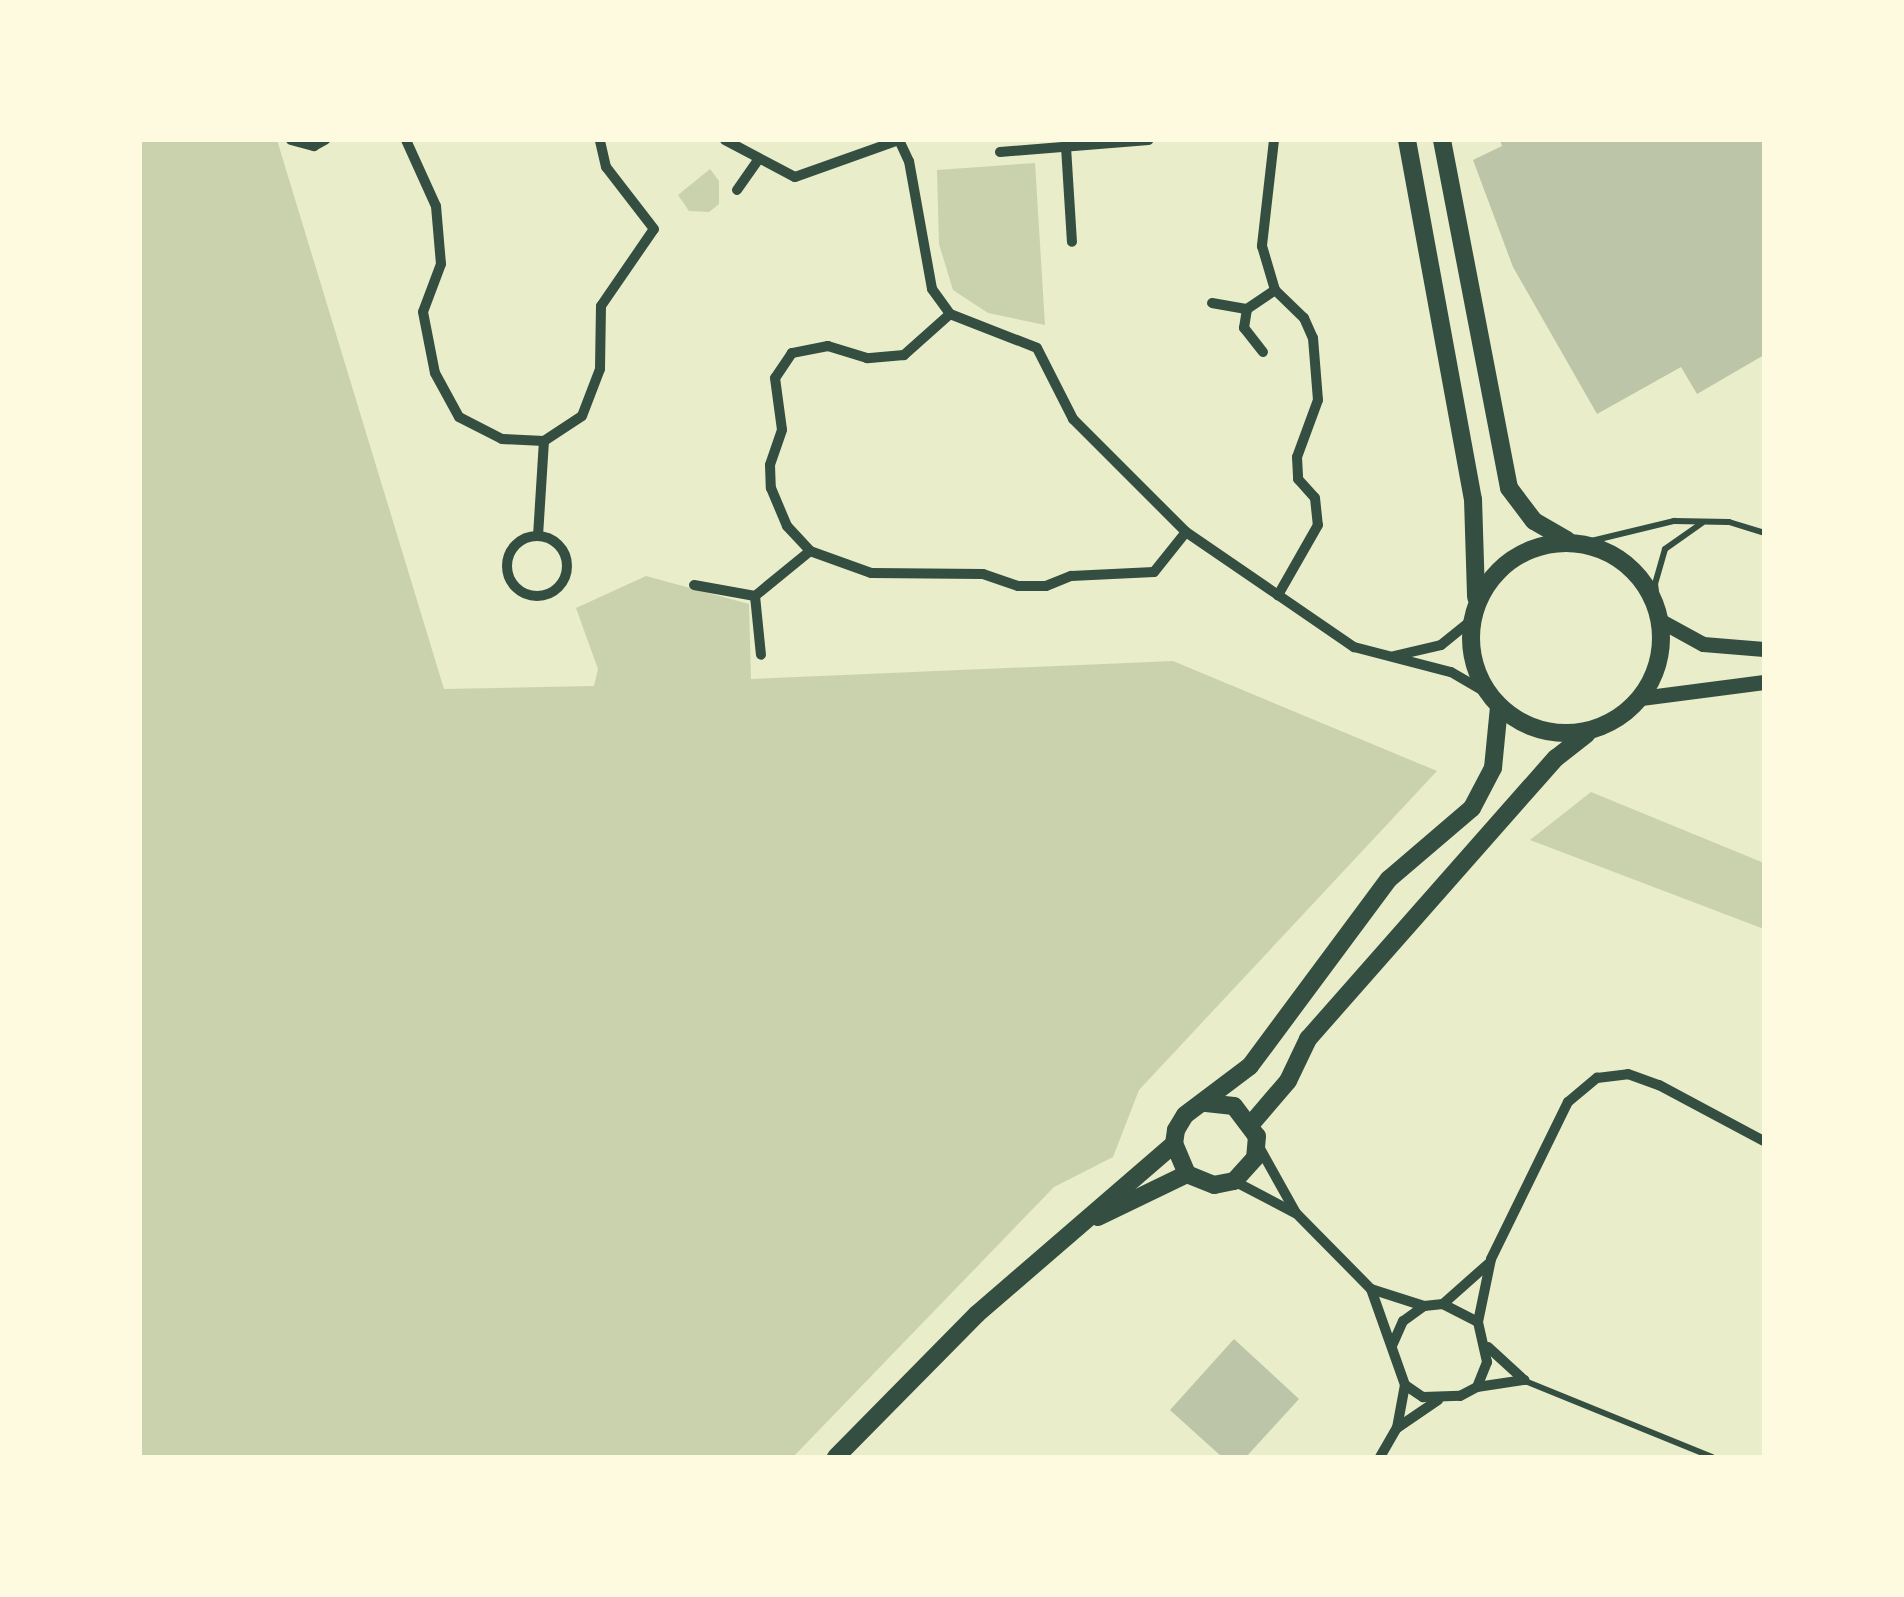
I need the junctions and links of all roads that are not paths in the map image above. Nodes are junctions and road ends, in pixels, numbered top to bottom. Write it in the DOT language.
graph roads {
  1 [pos="292,140"];
  2 [pos="325,140"];
  3 [pos="406,140"];
  4 [pos="600,140"];
  5 [pos="725,140"];
  6 [pos="899,140"];
  7 [pos="1149,140"];
  8 [pos="1274,140"];
  9 [pos="1407,140"];
  10 [pos="1442,140"];
  11 [pos="1066,146"];
  12 [pos="1000,152"];
  13 [pos="757,161"];
  14 [pos="737,190"];
  15 [pos="1072,242"];
  16 [pos="1275,290"];
  17 [pos="1212,303"];
  18 [pos="1247,309"];
  19 [pos="950,314"];
  20 [pos="1264,352"];
  21 [pos="544,441"];
  22 [pos="1703,522"];
  23 [pos="1186,532"];
  24 [pos="1764,533"];
  25 [pos="538,536"];
  26 [pos="1576,543"];
  27 [pos="810,551"];
  28 [pos="694,584"];
  29 [pos="1278,595"];
  30 [pos="755,596"];
  31 [pos="1473,614"];
  32 [pos="1659,614"];
  33 [pos="1764,649"];
  34 [pos="761,655"];
  35 [pos="1383,657"];
  36 [pos="1764,682"];
  37 [pos="1641,698"];
  38 [pos="1494,701"];
  39 [pos="1596,729"];
  40 [pos="1206,1103"];
  41 [pos="1252,1122"];
  42 [pos="1764,1141"];
  43 [pos="1174,1144"];
  44 [pos="1258,1144"];
  45 [pos="1187,1174"];
  46 [pos="1234,1181"];
  47 [pos="1296,1213"];
  48 [pos="1071,1230"];
  49 [pos="1488,1264"];
  50 [pos="1371,1289"];
  51 [pos="1442,1304"];
  52 [pos="1424,1306"];
  53 [pos="1478,1322"];
  54 [pos="1392,1346"];
  55 [pos="1488,1347"];
  56 [pos="1524,1380"];
  57 [pos="1404,1385"];
  58 [pos="1478,1387"];
  59 [pos="1438,1400"];
  60 [pos="1397,1428"];
  61 [pos="836,1457"];
  62 [pos="1380,1457"];
  63 [pos="1712,1457"];
  1 -- 2 [label="street"];
  3 -- 21 [label="street"];
  4 -- 21 [label="street"];
  5 -- 13 [label="street"];
  6 -- 13 [label="street"];
  6 -- 19 [label="street"];
  7 -- 11 [label="street"];
  8 -- 16 [label="street"];
  9 -- 31 [label="main road"];
  10 -- 26 [label="main road"];
  11 -- 12 [label="street"];
  11 -- 15 [label="street"];
  13 -- 14 [label="street"];
  16 -- 18 [label="street"];
  16 -- 29 [label="street"];
  17 -- 18 [label="street"];
  18 -- 20 [label="street"];
  19 -- 23 [label="street"];
  19 -- 27 [label="street"];
  21 -- 25 [label="street"];
  22 -- 24 [label="lane"];
  22 -- 26 [label="lane"];
  22 -- 32 [label="lane"];
  23 -- 27 [label="street"];
  23 -- 29 [label="street"];
  25 -- 25 [label="street"];
  26 -- 31 [label="main road"];
  26 -- 32 [label="main road"];
  27 -- 30 [label="street"];
  28 -- 30 [label="street"];
  29 -- 35 [label="street"];
  30 -- 34 [label="street"];
  31 -- 35 [label="street"];
  31 -- 38 [label="main road"];
  32 -- 33 [label="street"];
  32 -- 37 [label="main road"];
  35 -- 38 [label="street"];
  36 -- 37 [label="street"];
  37 -- 39 [label="main road"];
  38 -- 39 [label="main road"];
  38 -- 40 [label="main road"];
  39 -- 41 [label="main road"];
  40 -- 41 [label="main road"];
  40 -- 43 [label="main road"];
  41 -- 44 [label="main road"];
  42 -- 49 [label="street"];
  43 -- 45 [label="main road"];
  43 -- 48 [label="main road"];
  44 -- 46 [label="main road"];
  44 -- 47 [label="street"];
  45 -- 46 [label="main road"];
  45 -- 48 [label="main road"];
  46 -- 47 [label="street"];
  47 -- 50 [label="street"];
  48 -- 61 [label="main road"];
  49 -- 51 [label="street"];
  49 -- 53 [label="street"];
  50 -- 52 [label="street"];
  50 -- 54 [label="street"];
  51 -- 52 [label="street"];
  51 -- 53 [label="street"];
  52 -- 54 [label="street"];
  53 -- 55 [label="street"];
  54 -- 57 [label="street"];
  55 -- 56 [label="street"];
  55 -- 58 [label="street"];
  56 -- 58 [label="street"];
  56 -- 63 [label="lane"];
  57 -- 59 [label="street"];
  57 -- 60 [label="street"];
  58 -- 59 [label="street"];
  59 -- 60 [label="street"];
  60 -- 62 [label="street"];
}
